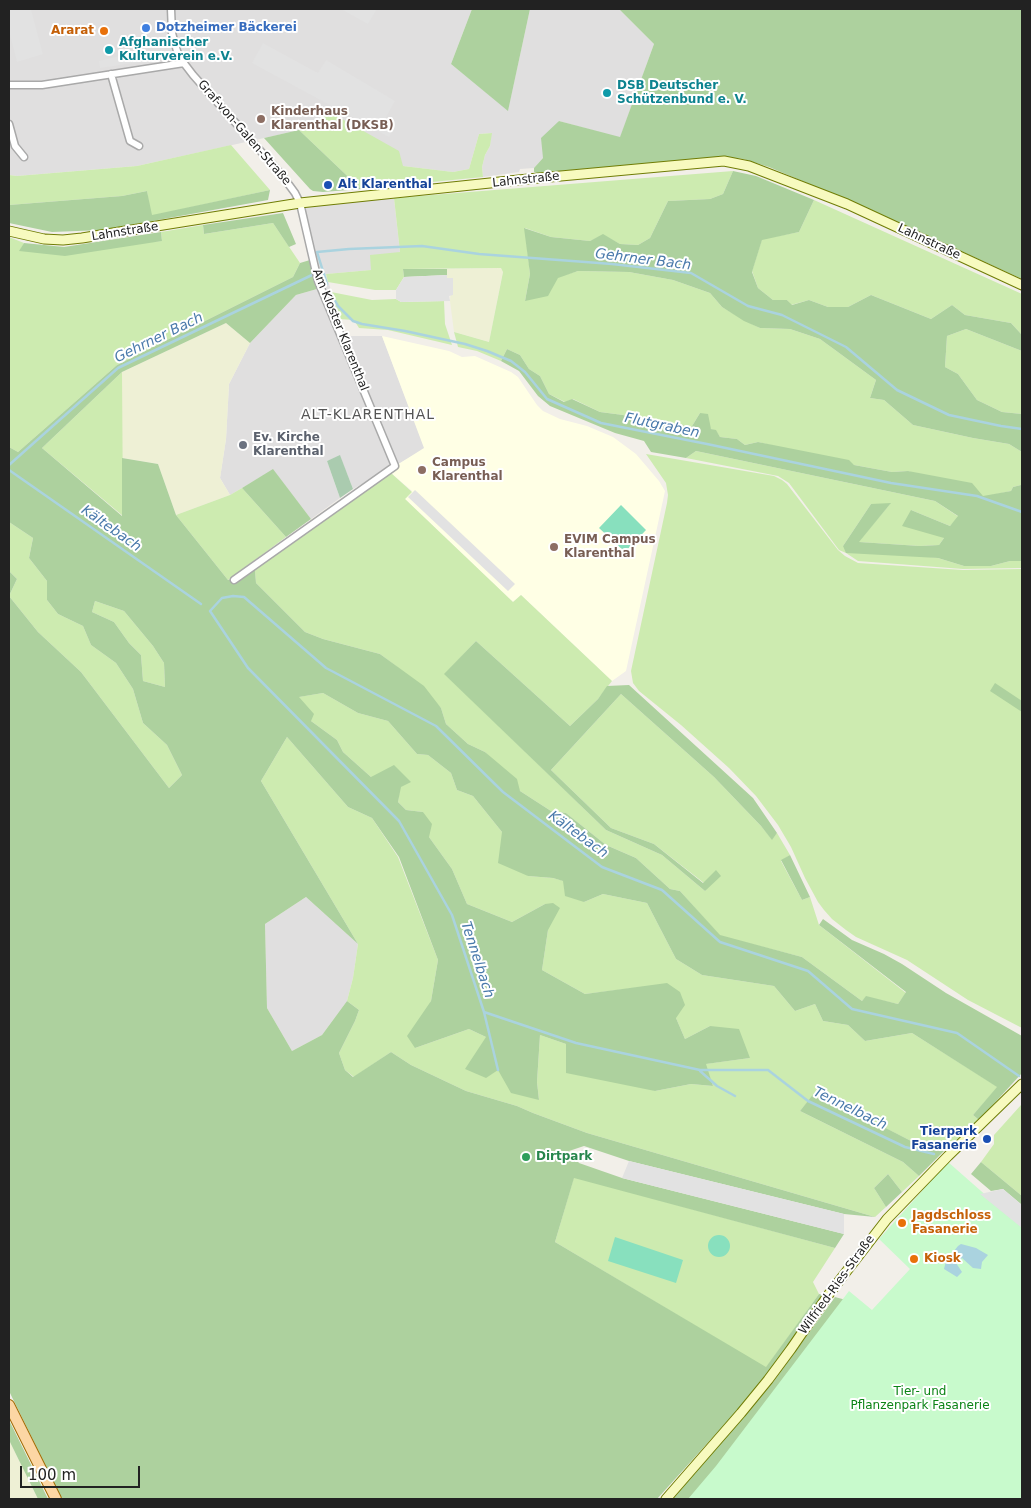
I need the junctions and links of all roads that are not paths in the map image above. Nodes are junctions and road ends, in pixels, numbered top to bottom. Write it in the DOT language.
graph roads {
  1 [pos="171,9"];
  2 [pos="184,63"];
  3 [pos="111,74"];
  4 [pos="9,85"];
  5 [pos="9,124"];
  6 [pos="139,146"];
  7 [pos="24,157"];
  8 [pos="300,203"];
  9 [pos="9,231"];
  10 [pos="1022,285"];
  11 [pos="234,580"];
  12 [pos="1022,1084"];
  13 [pos="9,1405"];
  14 [pos="56,1499"];
  15 [pos="666,1499"];
  1 -- 2 [label="street, Graf-von-Galen-Straße"];
  2 -- 3 [label="street"];
  2 -- 8 [label="street, Graf-von-Galen-Straße"];
  3 -- 4 [label="street"];
  3 -- 6 [label="street"];
  5 -- 7 [label="street"];
  8 -- 9 [label="main road, Lahnstraße"];
  8 -- 10 [label="main road, Lahnstraße"];
  8 -- 11 [label="street, Am Kloster Klarenthal"];
  12 -- 15 [label="main road, Wilfried-Ries-Straße"];
  13 -- 14 [label="main road"];
}
